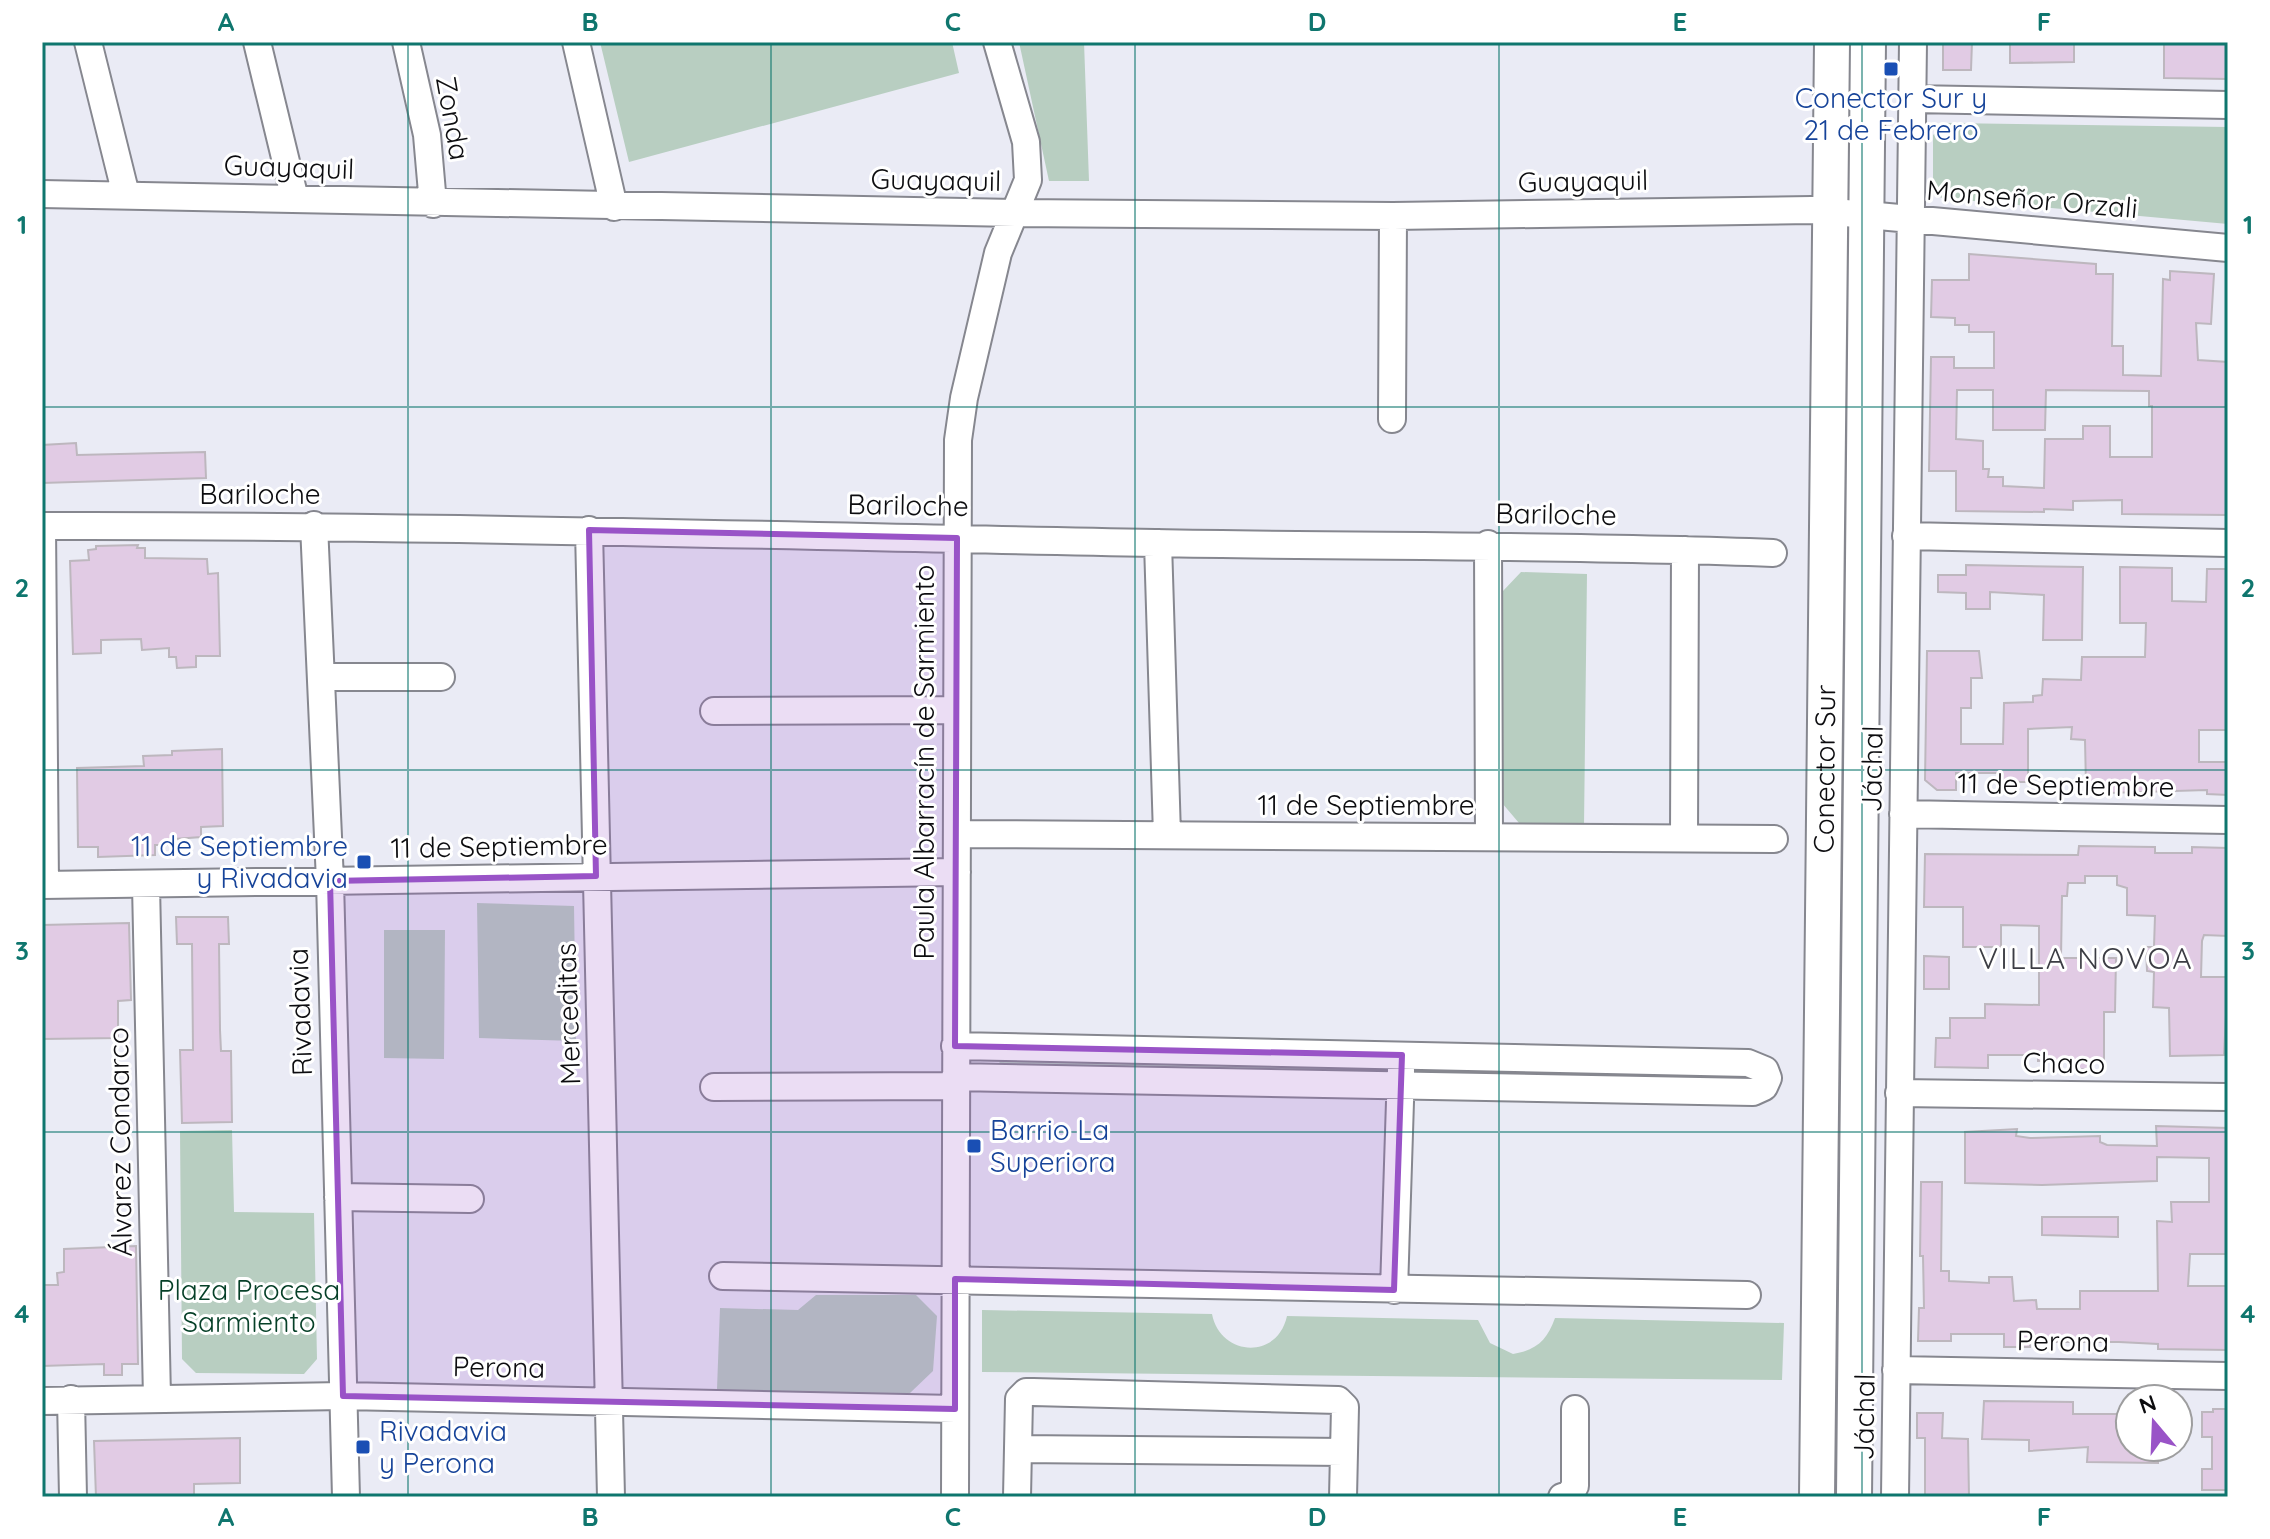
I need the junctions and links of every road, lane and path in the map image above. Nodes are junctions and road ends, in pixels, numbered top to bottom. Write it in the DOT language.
graph roads {
  1 [pos="88,42"];
  2 [pos="257,42"];
  3 [pos="406,42"];
  4 [pos="576,42"];
  5 [pos="997,42"];
  6 [pos="1832,42"];
  7 [pos="1868,42"];
  8 [pos="1913,42"];
  9 [pos="1912,99"];
  10 [pos="2228,105"];
  11 [pos="42,194"];
  12 [pos="126,195"];
  13 [pos="295,199"];
  14 [pos="433,204"];
  15 [pos="614,207"];
  16 [pos="1830,212"];
  17 [pos="1015,213"];
  18 [pos="1393,216"];
  19 [pos="1866,216"];
  20 [pos="1910,220"];
  21 [pos="2228,248"];
  22 [pos="1392,419"];
  23 [pos="314,525"];
  24 [pos="42,526"];
  25 [pos="589,530"];
  26 [pos="1906,536"];
  27 [pos="957,538"];
  28 [pos="1158,543"];
  29 [pos="2228,543"];
  30 [pos="1488,544"];
  31 [pos="1685,550"];
  32 [pos="1773,553"];
  33 [pos="321,677"];
  34 [pos="441,677"];
  35 [pos="957,710"];
  36 [pos="714,711"];
  37 [pos="1903,814"];
  38 [pos="2228,820"];
  39 [pos="957,834"];
  40 [pos="1167,835"];
  41 [pos="1489,837"];
  42 [pos="1684,838"];
  43 [pos="1774,839"];
  44 [pos="957,872"];
  45 [pos="596,876"];
  46 [pos="330,881"];
  47 [pos="43,885"];
  48 [pos="146,885"];
  49 [pos="955,1046"];
  50 [pos="1402,1055"];
  51 [pos="955,1081"];
  52 [pos="1401,1085"];
  53 [pos="714,1087"];
  54 [pos="1899,1093"];
  55 [pos="2228,1097"];
  56 [pos="338,1197"];
  57 [pos="470,1199"];
  58 [pos="723,1276"];
  59 [pos="955,1279"];
  60 [pos="1394,1290"];
  61 [pos="1747,1295"];
  62 [pos="1896,1370"];
  63 [pos="2228,1376"];
  64 [pos="343,1396"];
  65 [pos="157,1398"];
  66 [pos="71,1399"];
  67 [pos="42,1401"];
  68 [pos="611,1401"];
  69 [pos="955,1409"];
  70 [pos="1575,1409"];
  71 [pos="1018,1449"];
  72 [pos="1344,1452"];
  73 [pos="73,1497"];
  74 [pos="346,1497"];
  75 [pos="611,1497"];
  76 [pos="955,1497"];
  77 [pos="1017,1497"];
  78 [pos="1343,1497"];
  79 [pos="1562,1497"];
  80 [pos="1817,1497"];
  81 [pos="1854,1497"];
  82 [pos="1895,1497"];
  1 -- 12 [label="street"];
  2 -- 13 [label="street"];
  3 -- 14 [label="street, Zonda"];
  4 -- 15 [label="street"];
  5 -- 17 [label="street, Paula Albarracín de Sarmiento"];
  6 -- 16 [label="main road, Conector Sur"];
  7 -- 19 [label="main road, Conector Sur"];
  8 -- 9 [label="street, Jáchal"];
  9 -- 10 [label="street"];
  9 -- 20 [label="street, Jáchal"];
  11 -- 12 [label="street, Guayaquil"];
  12 -- 13 [label="street, Guayaquil"];
  13 -- 14 [label="street, Guayaquil"];
  14 -- 15 [label="street, Guayaquil"];
  15 -- 17 [label="street, Guayaquil"];
  16 -- 18 [label="street, Guayaquil"];
  16 -- 19 [label="street, Monseñor Orzali"];
  16 -- 80 [label="main road, Conector Sur"];
  17 -- 18 [label="street, Guayaquil"];
  17 -- 27 [label="street, Paula Albarracín de Sarmiento"];
  18 -- 22 [label="street"];
  19 -- 20 [label="street, Monseñor Orzali"];
  19 -- 81 [label="main road, Conector Sur"];
  20 -- 21 [label="street, Monseñor Orzali"];
  20 -- 26 [label="street, Jáchal"];
  23 -- 24 [label="street, Bariloche"];
  23 -- 25 [label="street, Bariloche"];
  23 -- 33 [label="street, Rivadavia"];
  24 -- 47 [label="street"];
  25 -- 27 [label="street, Bariloche"];
  25 -- 45 [label="street, Merceditas"];
  26 -- 29 [label="street"];
  26 -- 37 [label="street, Jáchal"];
  27 -- 28 [label="street, Bariloche"];
  27 -- 35 [label="street, Paula Albarracín de Sarmiento"];
  28 -- 30 [label="street, Bariloche"];
  28 -- 40 [label="street"];
  30 -- 31 [label="street, Bariloche"];
  30 -- 41 [label="street"];
  31 -- 32 [label="street, Bariloche"];
  31 -- 42 [label="street"];
  33 -- 34 [label="street"];
  33 -- 46 [label="street, Rivadavia"];
  35 -- 36 [label="street"];
  35 -- 39 [label="street, Paula Albarracín de Sarmiento"];
  37 -- 38 [label="street, 11 de Septiembre"];
  37 -- 54 [label="street, Jáchal"];
  39 -- 40 [label="street, 11 de Septiembre"];
  39 -- 44 [label="street, Paula Albarracín de Sarmiento"];
  40 -- 41 [label="street, 11 de Septiembre"];
  41 -- 42 [label="street, 11 de Septiembre"];
  42 -- 43 [label="street, 11 de Septiembre"];
  44 -- 45 [label="street, 11 de Septiembre"];
  44 -- 49 [label="street, Paula Albarracín de Sarmiento"];
  45 -- 46 [label="street, 11 de Septiembre"];
  45 -- 68 [label="street, Merceditas"];
  46 -- 48 [label="street, 11 de Septiembre"];
  46 -- 56 [label="street, Rivadavia"];
  47 -- 48 [label="street, 11 de Septiembre"];
  48 -- 65 [label="street, Álvarez Condarco"];
  49 -- 50 [label="street"];
  49 -- 51 [label="street, Paula Albarracín de Sarmiento"];
  50 -- 52 [label="street"];
  50 -- 52 [label="street"];
  51 -- 52 [label="street"];
  51 -- 53 [label="street"];
  51 -- 59 [label="street, Paula Albarracín de Sarmiento"];
  52 -- 60 [label="street"];
  54 -- 55 [label="street, Chaco"];
  54 -- 62 [label="street, Jáchal"];
  56 -- 57 [label="street"];
  56 -- 64 [label="street, Rivadavia"];
  58 -- 59 [label="street"];
  59 -- 60 [label="street"];
  59 -- 69 [label="street, Paula Albarracín de Sarmiento"];
  60 -- 61 [label="street"];
  62 -- 63 [label="street, Perona"];
  62 -- 82 [label="street, Jáchal"];
  64 -- 65 [label="street, Perona"];
  64 -- 68 [label="street, Perona"];
  64 -- 74 [label="street, Rivadavia"];
  65 -- 66 [label="street, Perona"];
  66 -- 67 [label="street, Perona"];
  66 -- 73 [label="street"];
  68 -- 69 [label="street, Perona"];
  68 -- 75 [label="street, Merceditas"];
  69 -- 76 [label="street, Paula Albarracín de Sarmiento"];
  70 -- 79 [label="street"];
  71 -- 72 [label="street"];
  71 -- 72 [label="street"];
  71 -- 77 [label="street"];
  72 -- 78 [label="street"];
}
